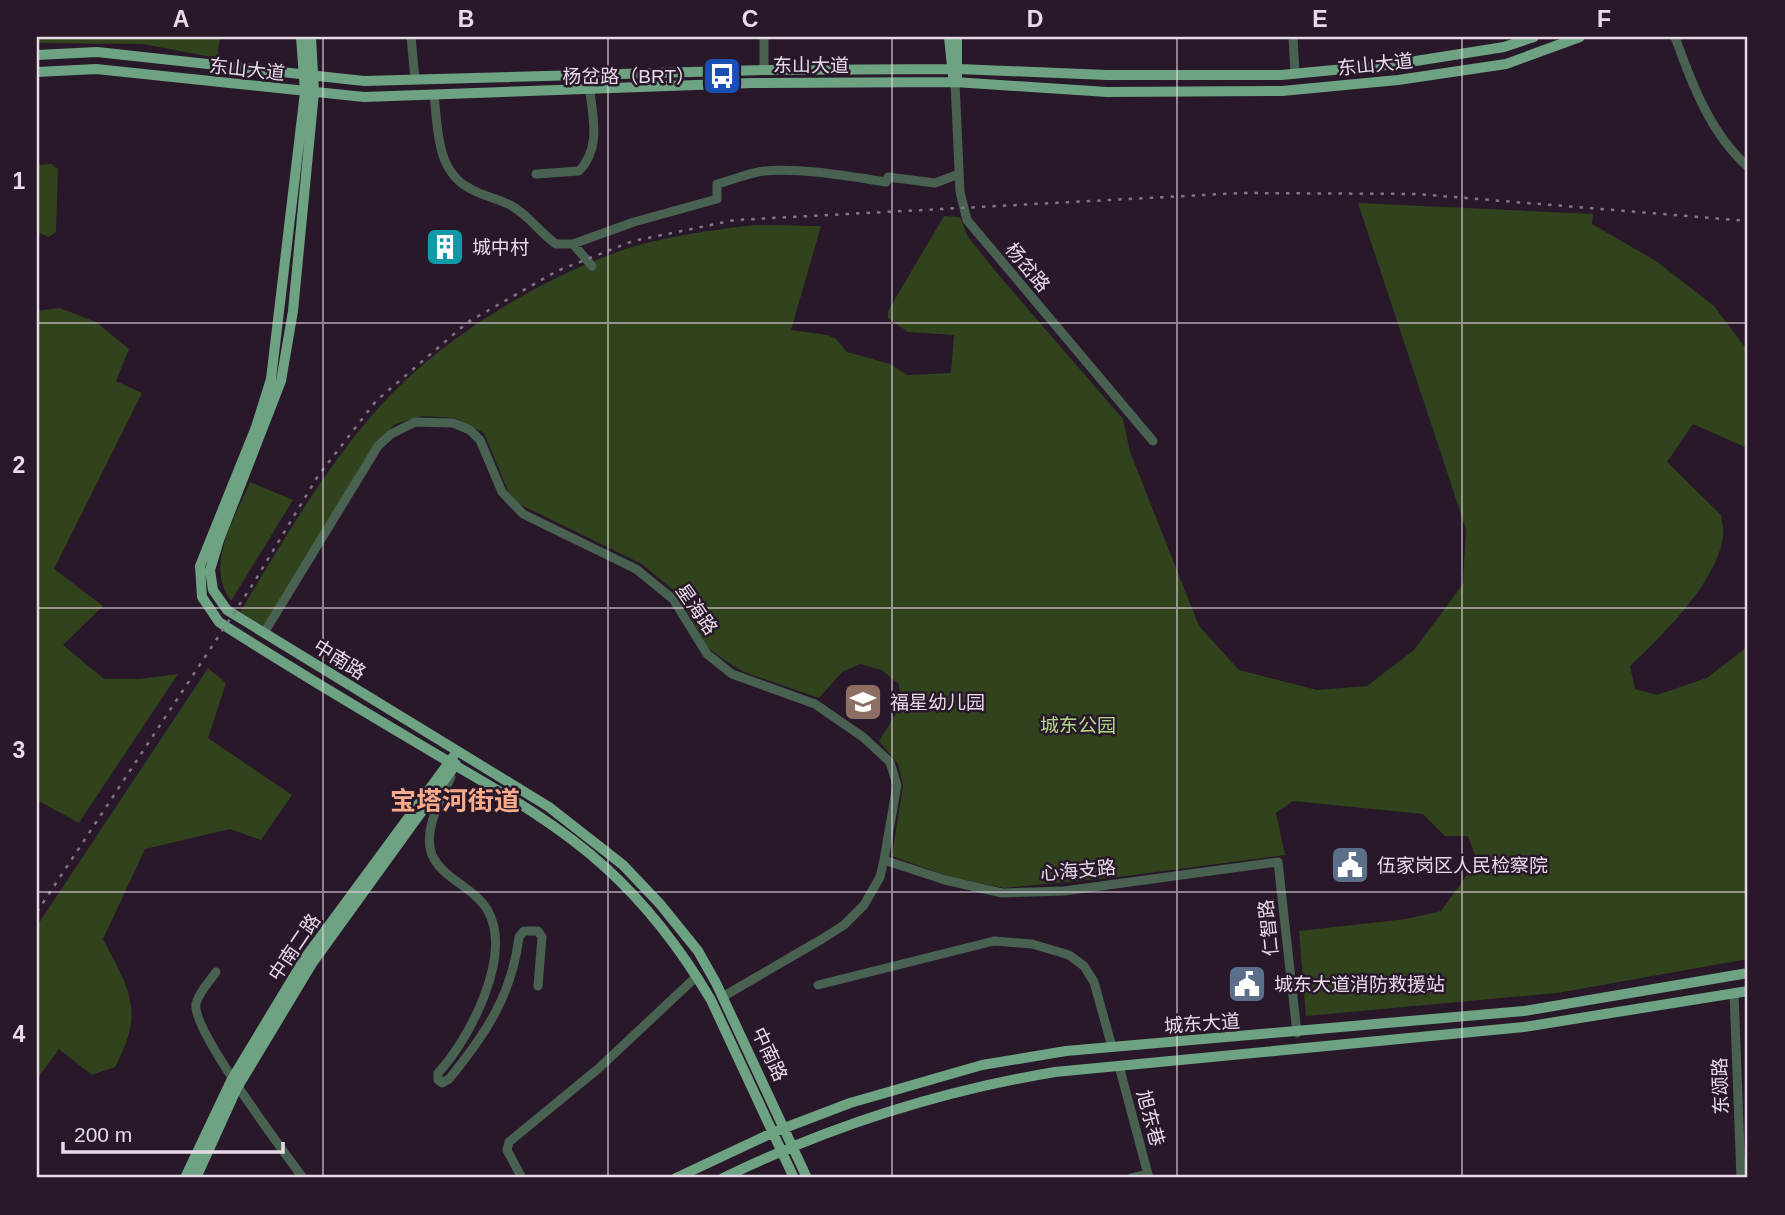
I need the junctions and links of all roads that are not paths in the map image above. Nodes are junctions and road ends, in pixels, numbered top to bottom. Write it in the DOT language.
graph roads {
  1 [pos="301,37"];
  2 [pos="311,37"];
  3 [pos="411,37"];
  4 [pos="764,37"];
  5 [pos="949,37"];
  6 [pos="957,37"];
  7 [pos="1293,37"];
  8 [pos="1534,37"];
  9 [pos="1580,37"];
  10 [pos="1675,37"];
  11 [pos="37,55"];
  12 [pos="764,70"];
  13 [pos="955,70"];
  14 [pos="37,72"];
  15 [pos="1295,74"];
  16 [pos="309,76"];
  17 [pos="415,79"];
  18 [pos="955,82"];
  19 [pos="590,91"];
  20 [pos="309,92"];
  21 [pos="434,95"];
  22 [pos="1748,167"];
  23 [pos="536,174"];
  24 [pos="959,174"];
  25 [pos="573,244"];
  26 [pos="592,266"];
  27 [pos="1153,441"];
  28 [pos="264,633"];
  29 [pos="460,753"];
  30 [pos="452,764"];
  31 [pos="884,860"];
  32 [pos="1278,862"];
  33 [pos="216,972"];
  34 [pos="1748,973"];
  35 [pos="697,976"];
  36 [pos="818,985"];
  37 [pos="538,986"];
  38 [pos="1748,990"];
  39 [pos="1734,993"];
  40 [pos="724,996"];
  41 [pos="1297,1033"];
  42 [pos="1112,1047"];
  43 [pos="1119,1066"];
  44 [pos="234,1084"];
  45 [pos="780,1130"];
  46 [pos="788,1148"];
  47 [pos="1148,1176"];
  48 [pos="185,1178"];
  49 [pos="195,1178"];
  50 [pos="303,1178"];
  51 [pos="522,1178"];
  52 [pos="676,1178"];
  53 [pos="723,1178"];
  54 [pos="794,1178"];
  55 [pos="807,1178"];
  56 [pos="1131,1178"];
  57 [pos="1741,1178"];
  1 -- 16 [label="main road, 中南路"];
  2 -- 16 [label="main road, 中南路"];
  3 -- 17 [label="street"];
  4 -- 12 [label="street"];
  5 -- 13 [label="main road, 杨岔路"];
  6 -- 13 [label="main road, 杨岔路"];
  7 -- 15 [label="street"];
  8 -- 15 [label="main road, 东山大道"];
  9 -- 18 [label="main road, 东山大道"];
  10 -- 22 [label="street"];
  11 -- 16 [label="main road, 东山大道"];
  12 -- 13 [label="main road, 东山大道"];
  12 -- 17 [label="main road, 东山大道"];
  13 -- 15 [label="main road, 东山大道"];
  13 -- 18 [label="main road, 杨岔路"];
  14 -- 20 [label="main road, 东山大道"];
  16 -- 17 [label="main road, 东山大道"];
  16 -- 20 [label="main road, 中南路"];
  18 -- 19 [label="main road, 东山大道"];
  18 -- 24 [label="street, 杨岔路"];
  19 -- 21 [label="main road, 东山大道"];
  19 -- 23 [label="street"];
  20 -- 21 [label="main road, 东山大道"];
  20 -- 28 [label="main road, 中南路"];
  20 -- 30 [label="main road, 中南路"];
  21 -- 25 [label="street"];
  24 -- 25 [label="street"];
  24 -- 27 [label="street, 杨岔路"];
  25 -- 26 [label="street"];
  28 -- 29 [label="main road, 中南路"];
  28 -- 31 [label="street, 星海路"];
  29 -- 30 [label="main road, 中南二路"];
  29 -- 40 [label="main road, 中南路"];
  30 -- 35 [label="main road, 中南路"];
  30 -- 37 [label="street"];
  30 -- 44 [label="main road, 中南二路"];
  31 -- 32 [label="street, 心海支路"];
  31 -- 40 [label="street, 星海路"];
  32 -- 41 [label="street, 仁智路"];
  33 -- 44 [label="street"];
  34 -- 41 [label="main road, 城东大道"];
  35 -- 45 [label="main road, 中南路"];
  35 -- 51 [label="street"];
  36 -- 42 [label="street"];
  38 -- 39 [label="main road, 城东大道"];
  39 -- 43 [label="main road, 城东大道"];
  39 -- 57 [label="street, 东颂路"];
  40 -- 45 [label="main road, 中南路"];
  41 -- 42 [label="main road, 城东大道"];
  42 -- 45 [label="main road, 城东大道"];
  43 -- 46 [label="main road, 城东大道"];
  43 -- 47 [label="street, 旭东巷"];
  44 -- 48 [label="main road, 中南二路"];
  44 -- 49 [label="main road, 中南二路"];
  44 -- 50 [label="street"];
  45 -- 46 [label="main road, 中南路"];
  45 -- 52 [label="main road, 城东大道"];
  46 -- 53 [label="main road, 城东大道"];
  46 -- 54 [label="main road, 中南路"];
  46 -- 55 [label="main road, 中南路"];
  47 -- 56 [label="street"];
}
